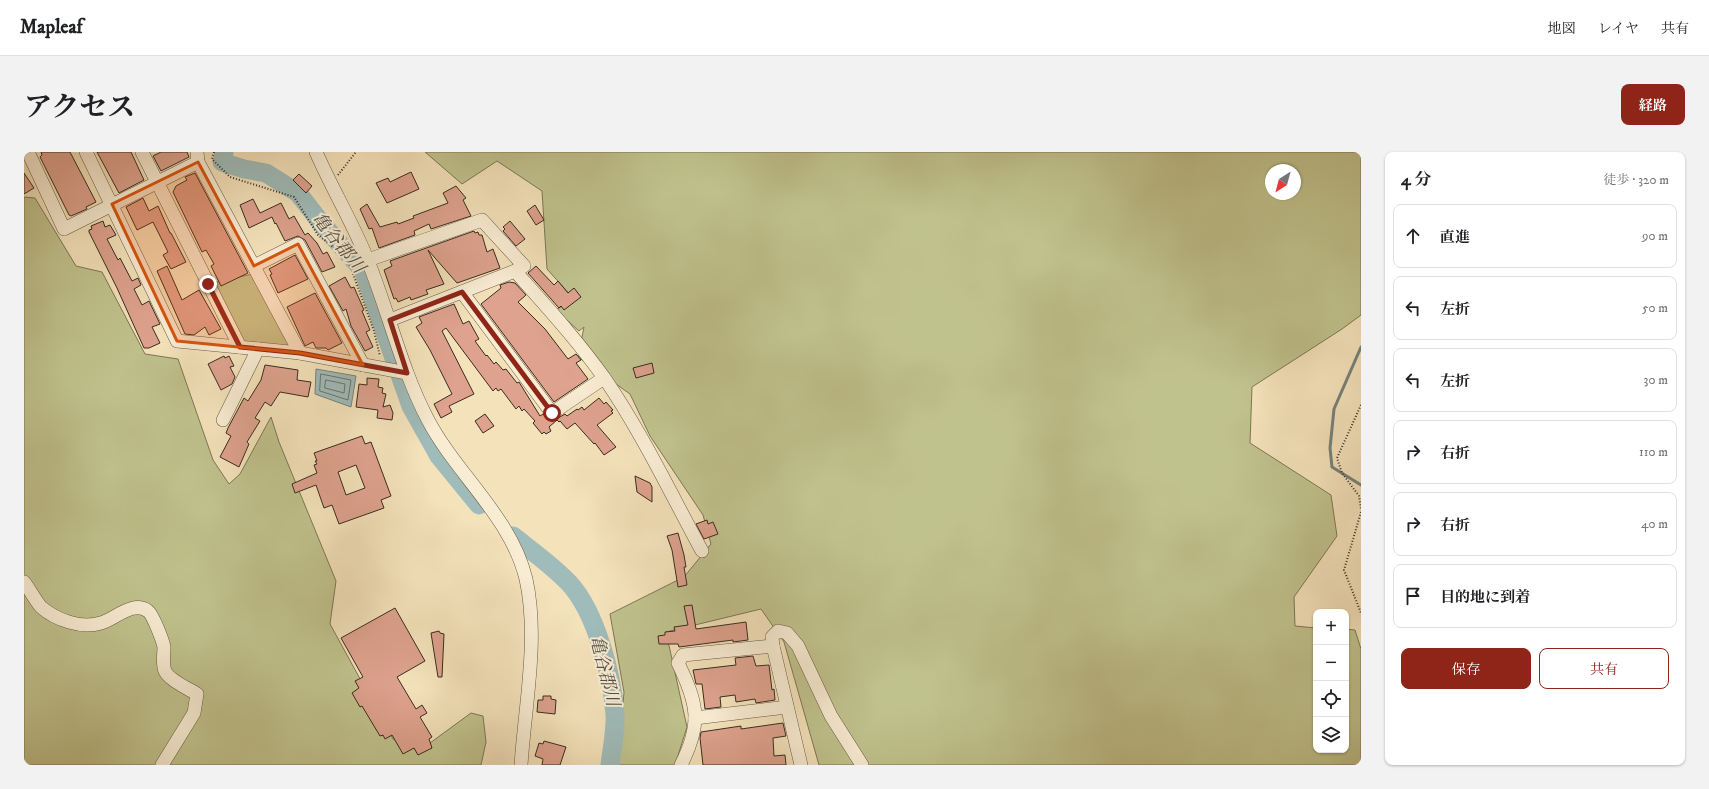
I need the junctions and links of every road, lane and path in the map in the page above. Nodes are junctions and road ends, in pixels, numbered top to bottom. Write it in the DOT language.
graph roads {
  1 [pos="28,152"];
  2 [pos="86,152"];
  3 [pos="142,152"];
  4 [pos="316,152"];
  5 [pos="198,157"];
  6 [pos="157,182"];
  7 [pos="112,204"];
  8 [pos="368,260"];
  9 [pos="254,266"];
  10 [pos="515,272"];
  11 [pos="462,292"];
  12 [pos="390,320"];
  13 [pos="240,347"];
  14 [pos="258,349"];
  15 [pos="300,353"];
  16 [pos="363,364"];
  17 [pos="407,373"];
  18 [pos="604,378"];
  19 [pos="1361,405"];
  20 [pos="223,420"];
  21 [pos="1361,511"];
  22 [pos="702,551"];
  23 [pos="24,582"];
  24 [pos="1361,613"];
  25 [pos="773,646"];
  26 [pos="787,707"];
  27 [pos="695,718"];
  28 [pos="162,765"];
  29 [pos="516,765"];
  30 [pos="521,765"];
  31 [pos="681,765"];
  32 [pos="800,765"];
  33 [pos="862,765"];
  1 -- 7 [label="street"];
  2 -- 7 [label="street"];
  3 -- 6 [label="street"];
  4 -- 8 [label="street"];
  5 -- 6 [label="street"];
  5 -- 9 [label="street"];
  6 -- 7 [label="street"];
  6 -- 13 [label="street"];
  7 -- 13 [label="street"];
  8 -- 10 [label="street"];
  8 -- 12 [label="street"];
  9 -- 15 [label="street"];
  9 -- 16 [label="street"];
  10 -- 11 [label="street"];
  10 -- 18 [label="street"];
  11 -- 12 [label="street"];
  11 -- 18 [label="street"];
  12 -- 17 [label="street"];
  13 -- 14 [label="street"];
  14 -- 15 [label="street"];
  14 -- 20 [label="street"];
  15 -- 16 [label="street"];
  16 -- 17 [label="street"];
  17 -- 30 [label="street"];
  18 -- 22 [label="street"];
  19 -- 21 [label="path"];
  21 -- 24 [label="path"];
  23 -- 28 [label="street"];
  25 -- 26 [label="street"];
  25 -- 27 [label="street"];
  25 -- 33 [label="street"];
  26 -- 27 [label="street"];
  26 -- 32 [label="street"];
  27 -- 31 [label="street"];
  29 -- 30 [label="street"];
}
